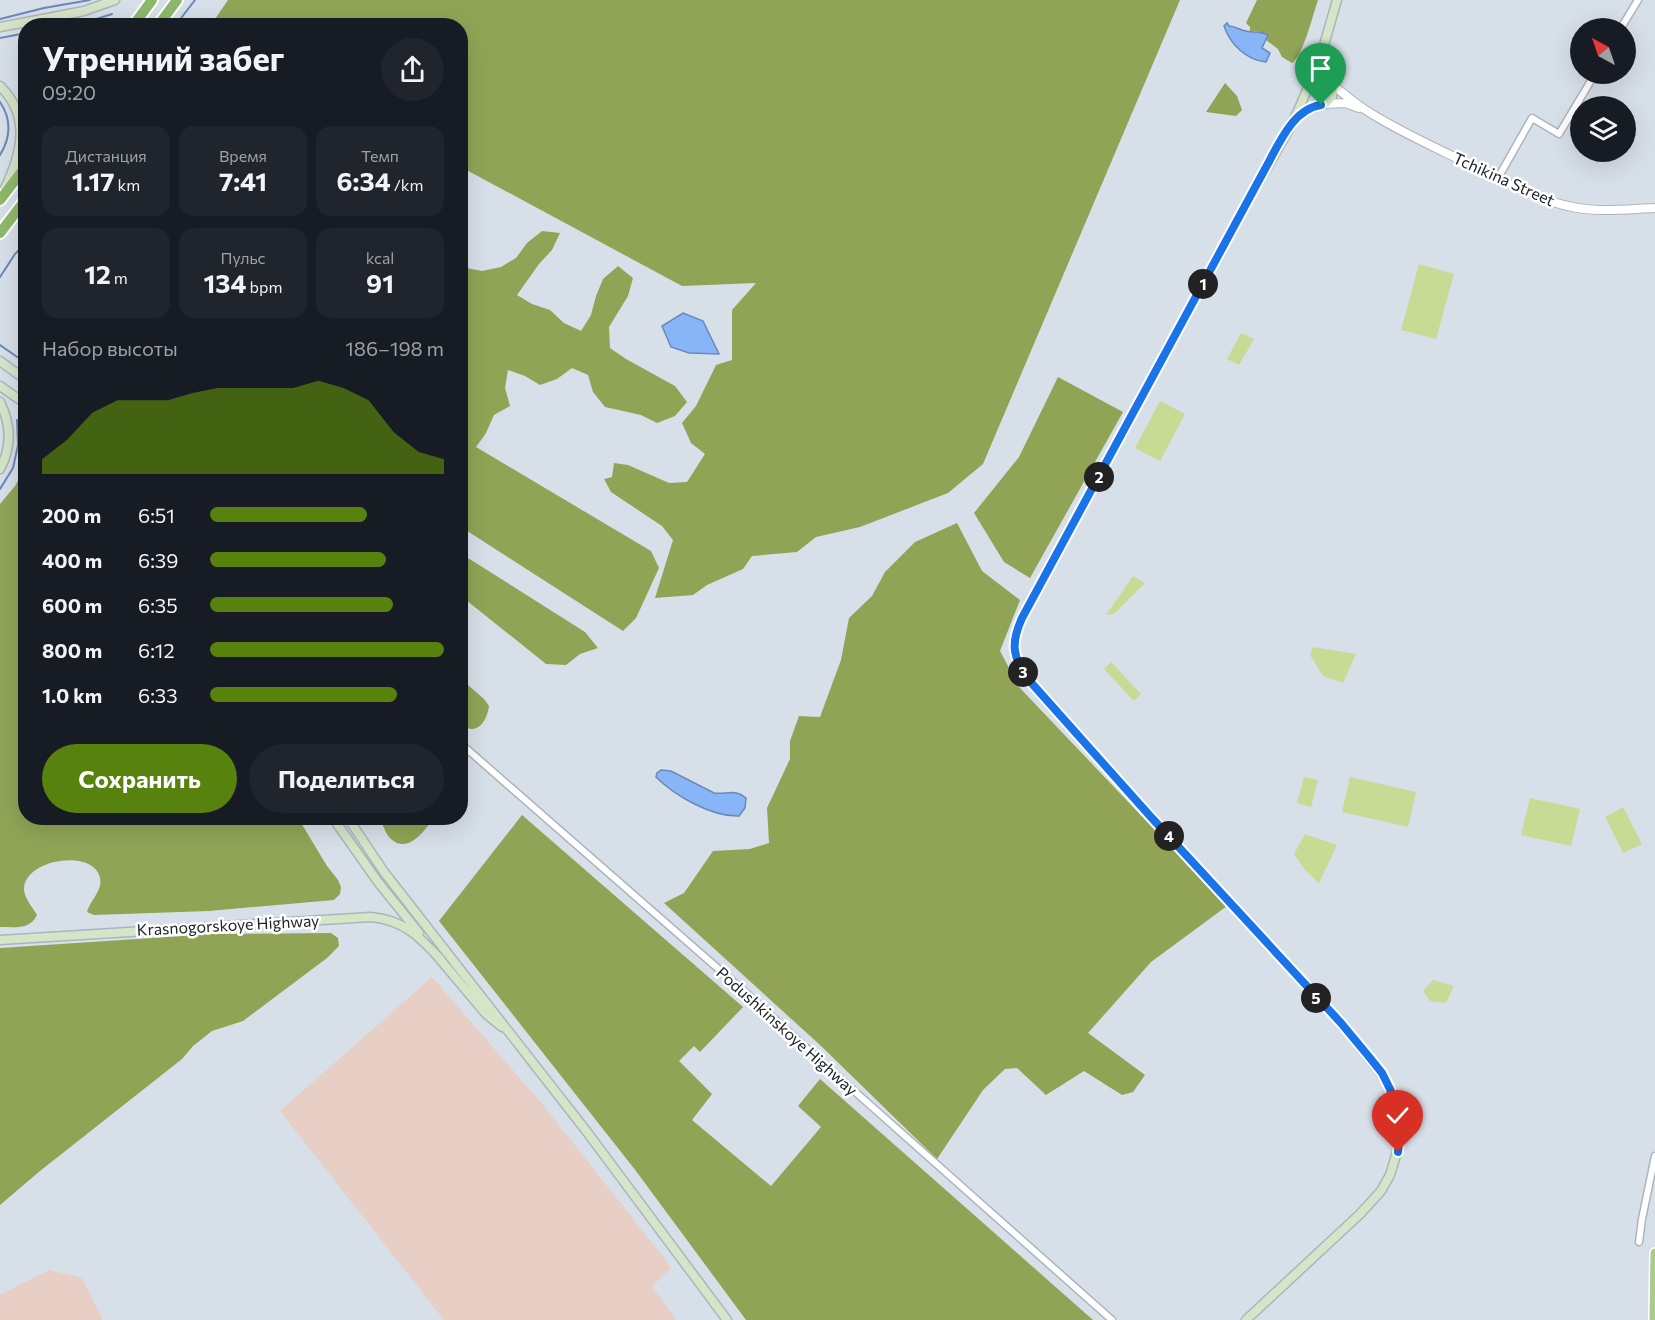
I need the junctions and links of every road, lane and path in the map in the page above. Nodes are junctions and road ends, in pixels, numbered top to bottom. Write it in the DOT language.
graph roads {
  1 [pos="115,0"];
  2 [pos="152,0"];
  3 [pos="177,0"];
  4 [pos="1336,0"];
  5 [pos="1638,0"];
  6 [pos="47,18"];
  7 [pos="139,18"];
  8 [pos="165,18"];
  9 [pos="1627,18"];
  10 [pos="18,24"];
  11 [pos="0,27"];
  12 [pos="1322,52"];
  13 [pos="1330,83"];
  14 [pos="1589,84"];
  15 [pos="0,86"];
  16 [pos="1308,87"];
  17 [pos="1323,104"];
  18 [pos="1364,109"];
  19 [pos="18,113"];
  20 [pos="1292,124"];
  21 [pos="18,154"];
  22 [pos="18,176"];
  23 [pos="1498,178"];
  24 [pos="0,198"];
  25 [pos="1655,208"];
  26 [pos="18,209"];
  27 [pos="18,214"];
  28 [pos="8,222"];
  29 [pos="0,233"];
  30 [pos="0,361"];
  31 [pos="18,374"];
  32 [pos="0,386"];
  33 [pos="18,398"];
  34 [pos="0,402"];
  35 [pos="0,469"];
  36 [pos="468,750"];
  37 [pos="338,825"];
  38 [pos="353,825"];
  39 [pos="0,940"];
  40 [pos="441,960"];
  41 [pos="514,1037"];
  42 [pos="1655,1156"];
  43 [pos="1639,1242"];
  44 [pos="1655,1253"];
  45 [pos="727,1320"];
  46 [pos="1112,1320"];
  47 [pos="1246,1320"];
  48 [pos="1654,1320"];
  1 -- 6 [label="main road"];
  2 -- 7 [label="highway"];
  3 -- 8 [label="highway"];
  4 -- 12 [label="main road"];
  5 -- 9 [label="street"];
  10 -- 11 [label="main road"];
  12 -- 13 [label="main road"];
  12 -- 16 [label="main road"];
  13 -- 16 [label="main road"];
  13 -- 17 [label="main road"];
  13 -- 18 [label="street, Tchikina Street"];
  14 -- 23 [label="street"];
  15 -- 19 [label="main road"];
  16 -- 17 [label="main road"];
  16 -- 20 [label="main road"];
  17 -- 18 [label="street, Tchikina Street"];
  17 -- 20 [label="main road"];
  18 -- 23 [label="street, Tchikina Street"];
  20 -- 47 [label="main road"];
  21 -- 24 [label="main road"];
  22 -- 24 [label="highway"];
  23 -- 25 [label="street, Tchikina Street"];
  26 -- 28 [label="highway"];
  27 -- 28 [label="main road"];
  28 -- 29 [label="highway"];
  30 -- 31 [label="main road"];
  32 -- 33 [label="main road"];
  34 -- 35 [label="main road"];
  36 -- 46 [label="street, Podushkinskoye Highway"];
  37 -- 40 [label="main road"];
  38 -- 41 [label="main road"];
  39 -- 40 [label="main road, Krasnogorskoye Highway"];
  40 -- 41 [label="main road"];
  41 -- 45 [label="main road"];
  42 -- 43 [label="street"];
  44 -- 48 [label="main road"];
}
